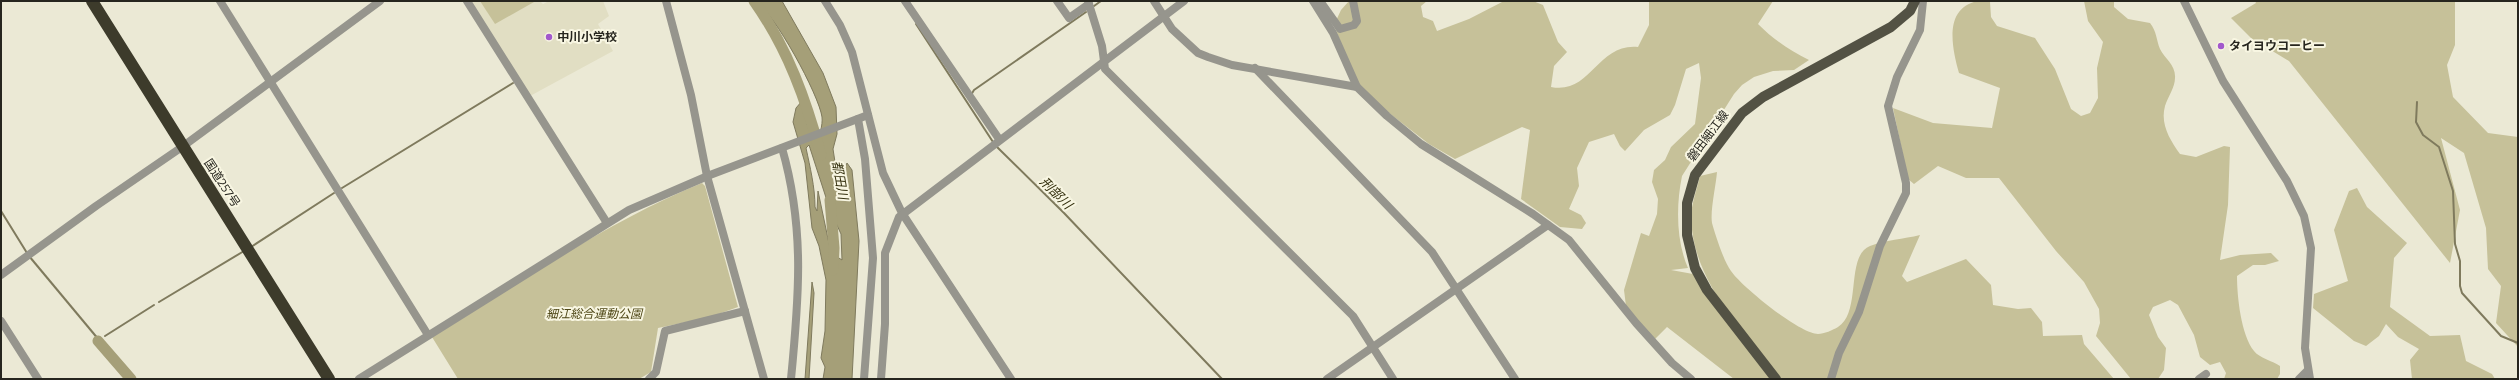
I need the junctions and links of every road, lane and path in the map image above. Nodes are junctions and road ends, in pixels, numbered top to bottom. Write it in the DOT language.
graph roads {
  1 [pos="92,1"];
  2 [pos="220,1"];
  3 [pos="380,1"];
  4 [pos="467,1"];
  5 [pos="666,1"];
  6 [pos="905,1"];
  7 [pos="1058,1"];
  8 [pos="1154,1"];
  9 [pos="1184,1"];
  10 [pos="1313,1"];
  11 [pos="1320,1"];
  12 [pos="1353,1"];
  13 [pos="1915,1"];
  14 [pos="1923,1"];
  15 [pos="2184,1"];
  16 [pos="828,2"];
  17 [pos="1088,3"];
  18 [pos="1162,17"];
  19 [pos="1103,60"];
  20 [pos="1255,68"];
  21 [pos="269,80"];
  22 [pos="1357,87"];
  23 [pos="868,115"];
  24 [pos="855,120"];
  25 [pos="995,142"];
  26 [pos="182,147"];
  27 [pos="783,148"];
  28 [pos="707,176"];
  29 [pos="902,213"];
  30 [pos="607,223"];
  31 [pos="1548,225"];
  32 [pos="1,275"];
  33 [pos="1456,288"];
  34 [pos="745,311"];
  35 [pos="1,321"];
  36 [pos="428,335"];
  37 [pos="1373,347"];
  38 [pos="2309,375"];
  39 [pos="38,379"];
  40 [pos="329,379"];
  41 [pos="359,379"];
  42 [pos="649,379"];
  43 [pos="764,379"];
  44 [pos="791,379"];
  45 [pos="864,379"];
  46 [pos="881,379"];
  47 [pos="1011,379"];
  48 [pos="1328,379"];
  49 [pos="1393,379"];
  50 [pos="1515,379"];
  51 [pos="1692,379"];
  52 [pos="1776,379"];
  53 [pos="1831,379"];
  54 [pos="2299,379"];
  1 -- 26 [label="highway, 国道257号"];
  2 -- 21 [label="street"];
  3 -- 21 [label="street"];
  4 -- 30 [label="street"];
  5 -- 28 [label="street"];
  6 -- 25 [label="street"];
  7 -- 17 [label="street"];
  8 -- 18 [label="street"];
  9 -- 18 [label="street"];
  10 -- 22 [label="street"];
  11 -- 12 [label="street"];
  13 -- 52 [label="main road, 磐田細江線"];
  14 -- 53 [label="street"];
  15 -- 38 [label="street"];
  16 -- 23 [label="street"];
  17 -- 19 [label="street"];
  18 -- 19 [label="street"];
  18 -- 20 [label="street"];
  19 -- 25 [label="street"];
  19 -- 37 [label="street"];
  20 -- 22 [label="street"];
  20 -- 33 [label="street"];
  21 -- 26 [label="street"];
  21 -- 36 [label="street"];
  22 -- 31 [label="street"];
  23 -- 24 [label="street"];
  23 -- 29 [label="street"];
  24 -- 27 [label="street"];
  24 -- 45 [label="street"];
  25 -- 29 [label="street"];
  26 -- 32 [label="street"];
  26 -- 40 [label="highway, 国道257号"];
  27 -- 28 [label="street"];
  27 -- 44 [label="street"];
  28 -- 30 [label="street"];
  28 -- 34 [label="street"];
  29 -- 46 [label="street"];
  29 -- 47 [label="street"];
  30 -- 36 [label="street"];
  31 -- 33 [label="street"];
  31 -- 51 [label="street"];
  33 -- 37 [label="street"];
  33 -- 50 [label="street"];
  34 -- 42 [label="street"];
  34 -- 43 [label="street"];
  35 -- 39 [label="street"];
  36 -- 41 [label="street"];
  37 -- 48 [label="street"];
  37 -- 49 [label="street"];
  38 -- 54 [label="street"];
}
